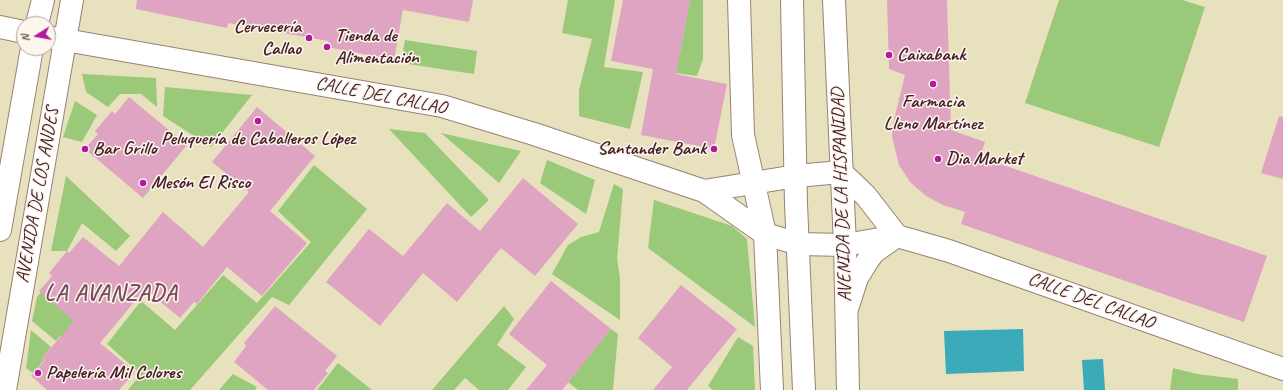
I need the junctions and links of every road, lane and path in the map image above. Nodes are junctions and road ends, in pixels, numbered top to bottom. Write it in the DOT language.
graph roads {
  1 [pos="43,0"];
  2 [pos="72,0"];
  3 [pos="739,0"];
  4 [pos="792,0"];
  5 [pos="834,0"];
  6 [pos="39,16"];
  7 [pos="0,27"];
  8 [pos="16,30"];
  9 [pos="56,39"];
  10 [pos="31,56"];
  11 [pos="54,56"];
  12 [pos="841,172"];
  13 [pos="796,176"];
  14 [pos="754,182"];
  15 [pos="704,191"];
  16 [pos="0,230"];
  17 [pos="764,234"];
  18 [pos="897,236"];
  19 [pos="799,244"];
  20 [pos="845,245"];
  21 [pos="846,311"];
  22 [pos="1283,369"];
  23 [pos="5,390"];
  24 [pos="772,390"];
  25 [pos="804,390"];
  26 [pos="848,390"];
  1 -- 6 [label="street"];
  2 -- 9 [label="street, AVENIDA DE LOS ANDES"];
  3 -- 14 [label="street"];
  4 -- 13 [label="street"];
  5 -- 12 [label="street, AVENIDA DE LA HISPANIDAD"];
  7 -- 8 [label="street"];
  9 -- 15 [label="street, CALLE DEL CALLAO"];
  10 -- 16 [label="street, AVENIDA DE LOS ANDES"];
  11 -- 23 [label="street, AVENIDA DE LOS ANDES"];
  12 -- 13 [label="street, CALLE DEL CALLAO"];
  12 -- 18 [label="street"];
  12 -- 20 [label="street, AVENIDA DE LA HISPANIDAD"];
  13 -- 14 [label="street, CALLE DEL CALLAO"];
  13 -- 19 [label="street"];
  14 -- 15 [label="street, CALLE DEL CALLAO"];
  14 -- 17 [label="street"];
  15 -- 17 [label="street, CALLE DEL CALLAO"];
  17 -- 19 [label="street, CALLE DEL CALLAO"];
  17 -- 24 [label="street"];
  18 -- 20 [label="street, CALLE DEL CALLAO"];
  18 -- 21 [label="street"];
  18 -- 22 [label="street, CALLE DEL CALLAO"];
  19 -- 20 [label="street, CALLE DEL CALLAO"];
  19 -- 25 [label="street"];
  20 -- 21 [label="street, AVENIDA DE LA HISPANIDAD"];
  21 -- 26 [label="street, AVENIDA DE LA HISPANIDAD"];
}
